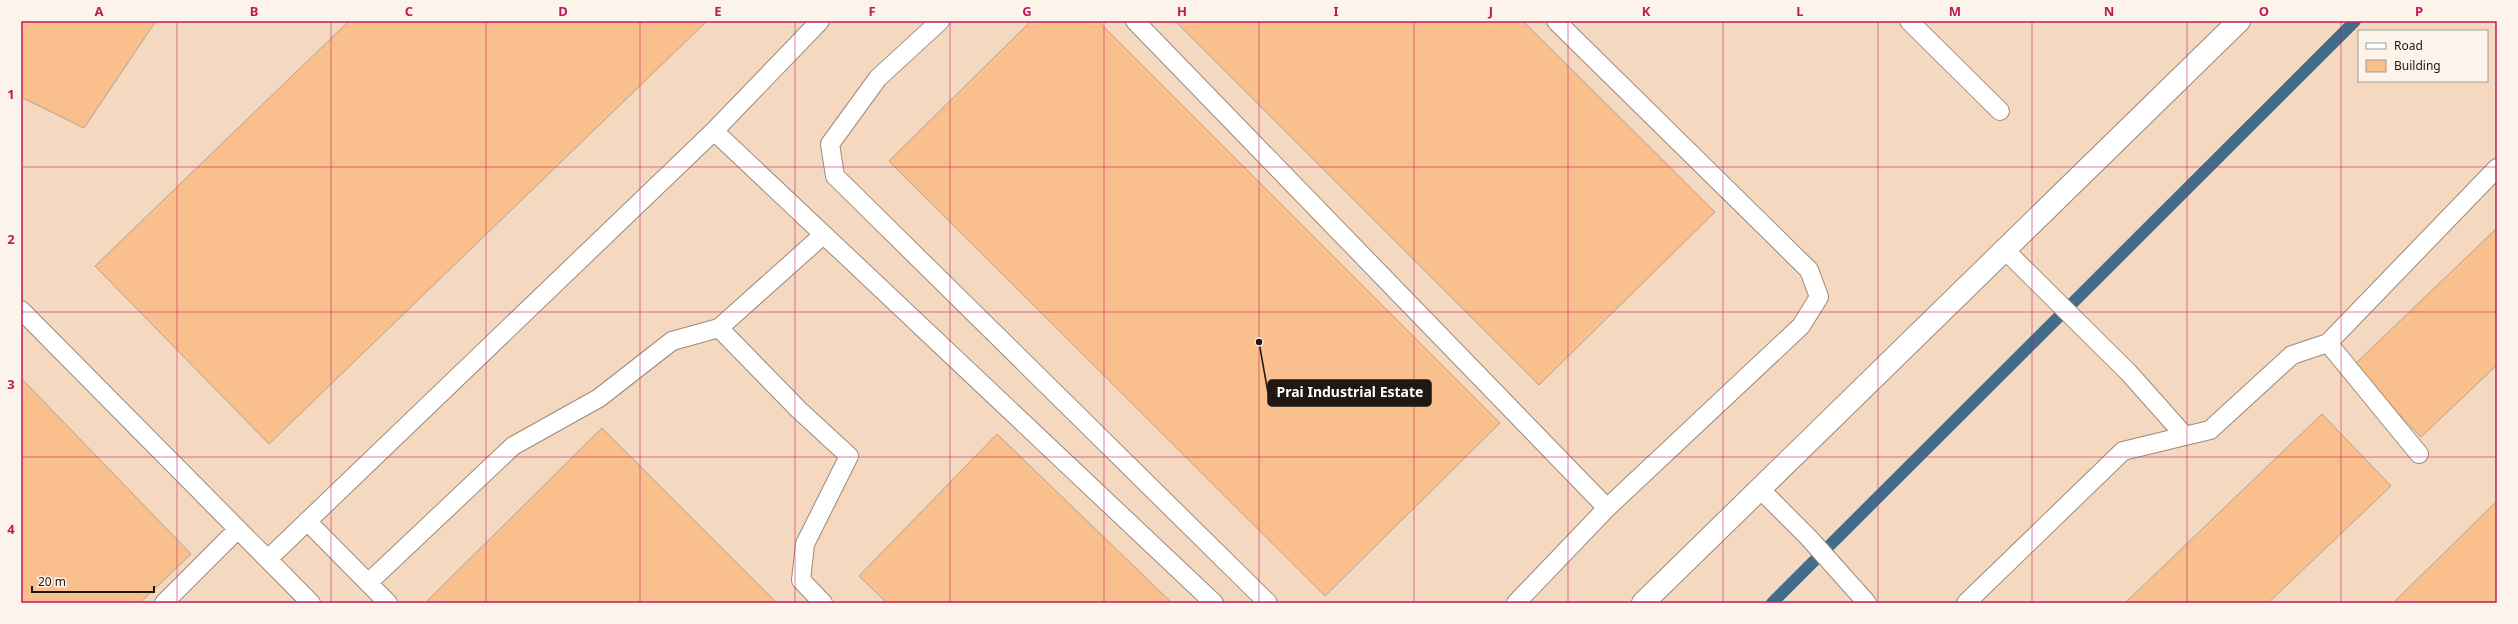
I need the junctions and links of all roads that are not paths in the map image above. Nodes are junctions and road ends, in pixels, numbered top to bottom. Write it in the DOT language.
graph roads {
  1 [pos="820,21"];
  2 [pos="940,21"];
  3 [pos="1136,21"];
  4 [pos="1556,21"];
  5 [pos="1909,21"];
  6 [pos="2239,21"];
  7 [pos="2000,111"];
  8 [pos="714,131"];
  9 [pos="2497,168"];
  10 [pos="823,235"];
  11 [pos="2005,250"];
  12 [pos="21,310"];
  13 [pos="719,328"];
  14 [pos="2328,343"];
  15 [pos="2185,436"];
  16 [pos="2419,454"];
  17 [pos="1760,489"];
  18 [pos="1607,508"];
  19 [pos="307,521"];
  20 [pos="238,529"];
  21 [pos="268,559"];
  22 [pos="368,583"];
  23 [pos="164,603"];
  24 [pos="311,603"];
  25 [pos="388,603"];
  26 [pos="823,603"];
  27 [pos="1214,603"];
  28 [pos="1268,603"];
  29 [pos="1516,603"];
  30 [pos="1643,603"];
  31 [pos="1867,603"];
  32 [pos="1966,603"];
  1 -- 8 [label="lane"];
  2 -- 28 [label="lane"];
  3 -- 18 [label="lane"];
  4 -- 18 [label="lane"];
  5 -- 7 [label="lane"];
  6 -- 11 [label="street"];
  8 -- 10 [label="lane"];
  8 -- 19 [label="lane"];
  9 -- 14 [label="lane"];
  10 -- 13 [label="lane"];
  10 -- 27 [label="lane"];
  11 -- 15 [label="lane"];
  11 -- 17 [label="street"];
  12 -- 20 [label="lane"];
  13 -- 22 [label="lane"];
  13 -- 26 [label="lane"];
  14 -- 15 [label="lane"];
  14 -- 16 [label="lane"];
  15 -- 32 [label="lane"];
  17 -- 30 [label="street"];
  17 -- 31 [label="lane"];
  18 -- 29 [label="lane"];
  19 -- 21 [label="lane"];
  19 -- 22 [label="lane"];
  20 -- 21 [label="lane"];
  20 -- 23 [label="lane"];
  21 -- 24 [label="lane"];
  22 -- 25 [label="lane"];
}
